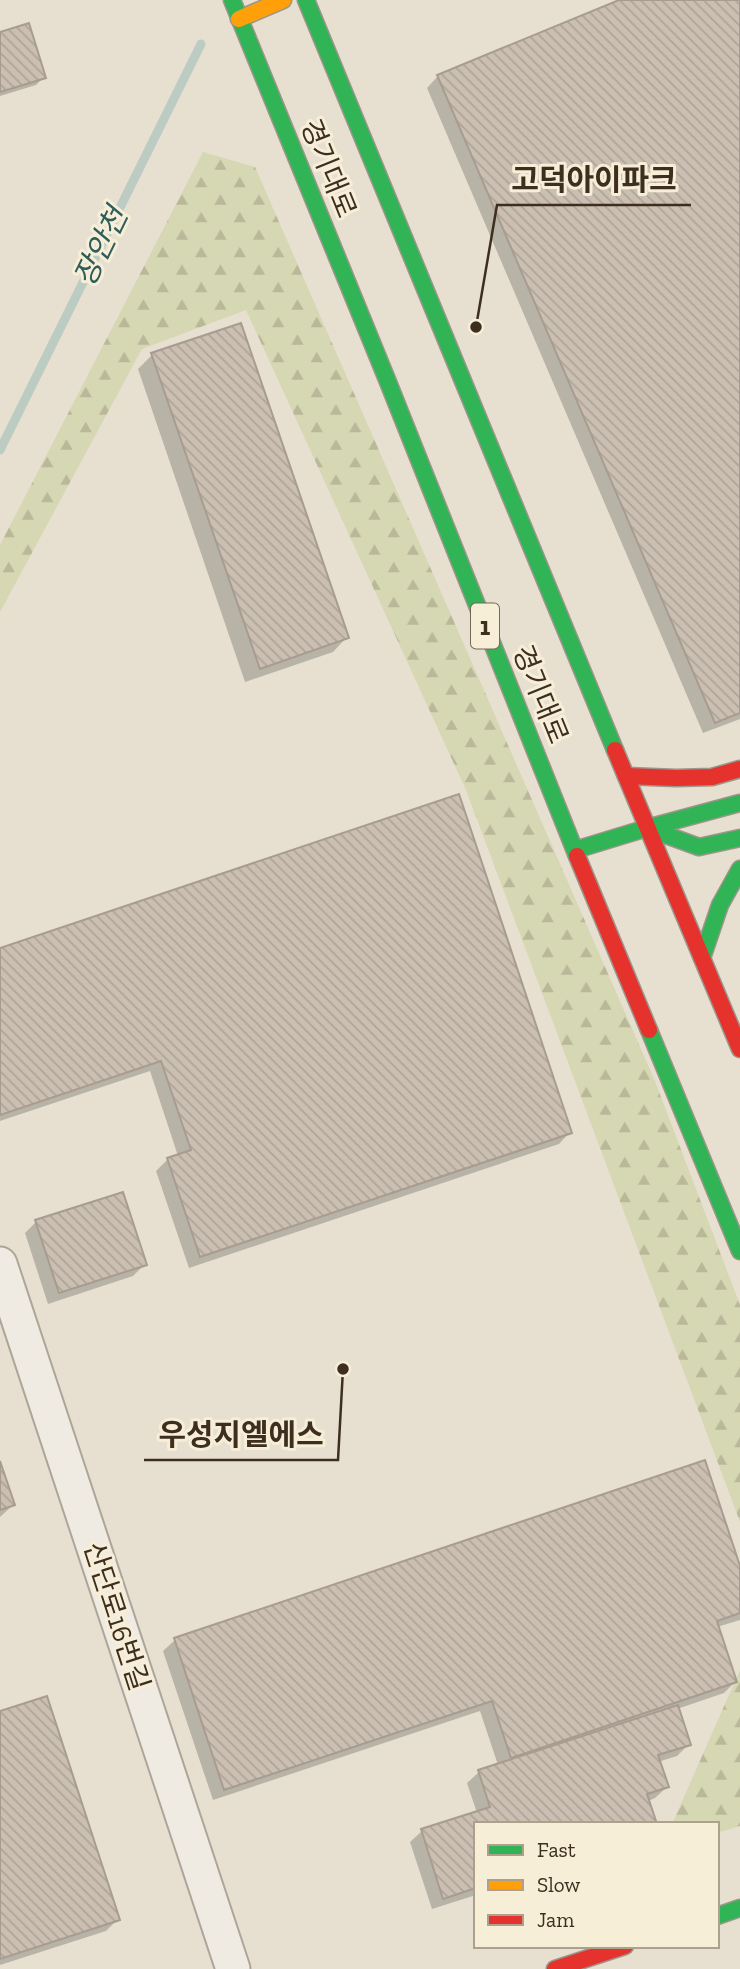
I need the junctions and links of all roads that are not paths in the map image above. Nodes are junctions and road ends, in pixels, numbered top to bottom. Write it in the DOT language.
graph roads {
  1 [pos="232,0"];
  2 [pos="284,0"];
  3 [pos="306,0"];
  4 [pos="239,19"];
  5 [pos="740,769"];
  6 [pos="625,776"];
  7 [pos="740,803"];
  8 [pos="647,828"];
  9 [pos="740,838"];
  10 [pos="575,850"];
  11 [pos="740,869"];
  12 [pos="702,958"];
  13 [pos="740,1049"];
  14 [pos="740,1251"];
  15 [pos="0,1264"];
  16 [pos="740,1908"];
  17 [pos="719,1915"];
  18 [pos="619,1948"];
  19 [pos="233,1969"];
  20 [pos="555,1969"];
  1 -- 4 [label="main road, 경기대로 / 1"];
  2 -- 4 [label="main road"];
  3 -- 6 [label="main road, 경기대로"];
  4 -- 10 [label="main road, 경기대로 / 1"];
  5 -- 6 [label="main road"];
  6 -- 8 [label="main road, 경기대로"];
  7 -- 8 [label="main road"];
  8 -- 9 [label="main road"];
  8 -- 10 [label="main road"];
  8 -- 12 [label="main road, 경기대로"];
  10 -- 14 [label="main road, 경기대로 / 1"];
  11 -- 12 [label="main road"];
  12 -- 13 [label="main road, 경기대로"];
  15 -- 19 [label="street, 산단로16번길"];
  16 -- 17 [label="main road"];
  18 -- 20 [label="main road"];
}
